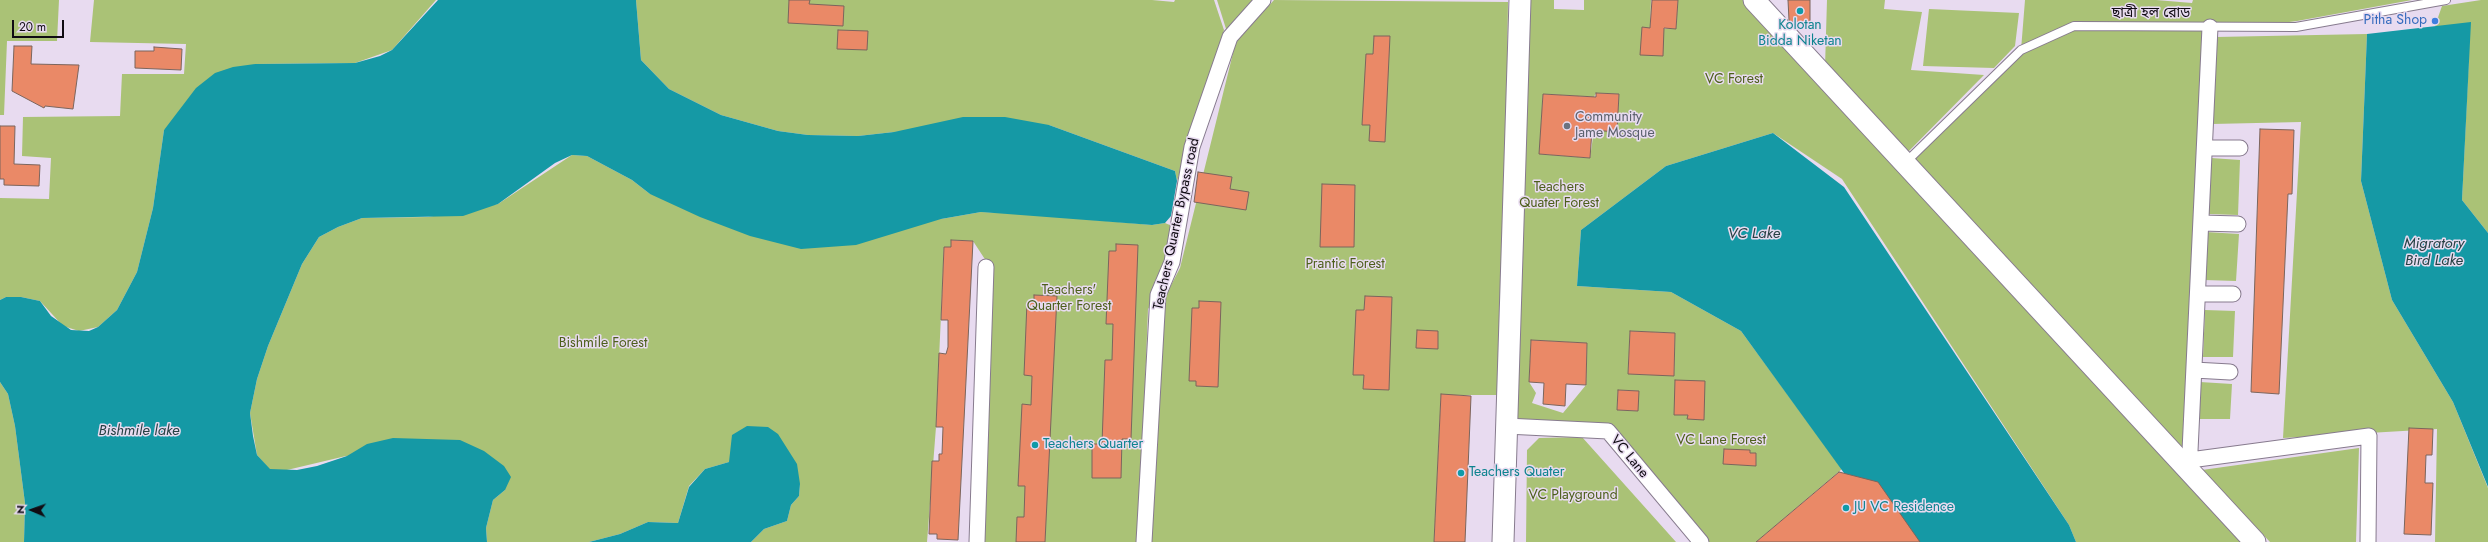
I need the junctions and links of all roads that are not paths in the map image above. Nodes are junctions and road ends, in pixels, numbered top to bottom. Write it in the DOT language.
graph roads {
  1 [pos="1263,0"];
  2 [pos="1520,0"];
  3 [pos="1754,0"];
  4 [pos="2446,0"];
  5 [pos="2210,27"];
  6 [pos="2204,148"];
  7 [pos="2240,148"];
  8 [pos="1905,163"];
  9 [pos="2201,223"];
  10 [pos="2238,224"];
  11 [pos="986,267"];
  12 [pos="2198,294"];
  13 [pos="2233,294"];
  14 [pos="2194,370"];
  15 [pos="2230,372"];
  16 [pos="1506,426"];
  17 [pos="2190,466"];
  18 [pos="977,542"];
  19 [pos="1144,542"];
  20 [pos="1503,542"];
  21 [pos="1701,542"];
  22 [pos="2255,542"];
  23 [pos="2368,542"];
  1 -- 19 [label="street, Teachers Quarter Bypass road"];
  2 -- 16 [label="street"];
  3 -- 8 [label="street"];
  4 -- 5 [label="lane, ছাত্রী হল রোড"];
  5 -- 6 [label="street"];
  5 -- 8 [label="lane, ছাত্রী হল রোড"];
  6 -- 7 [label="street"];
  6 -- 9 [label="street"];
  8 -- 17 [label="street"];
  9 -- 10 [label="street"];
  9 -- 12 [label="street"];
  11 -- 18 [label="street"];
  12 -- 13 [label="street"];
  12 -- 14 [label="street"];
  14 -- 15 [label="street"];
  14 -- 17 [label="street"];
  16 -- 20 [label="street"];
  16 -- 21 [label="street, VC Lane"];
  17 -- 22 [label="street"];
  17 -- 23 [label="street"];
}
